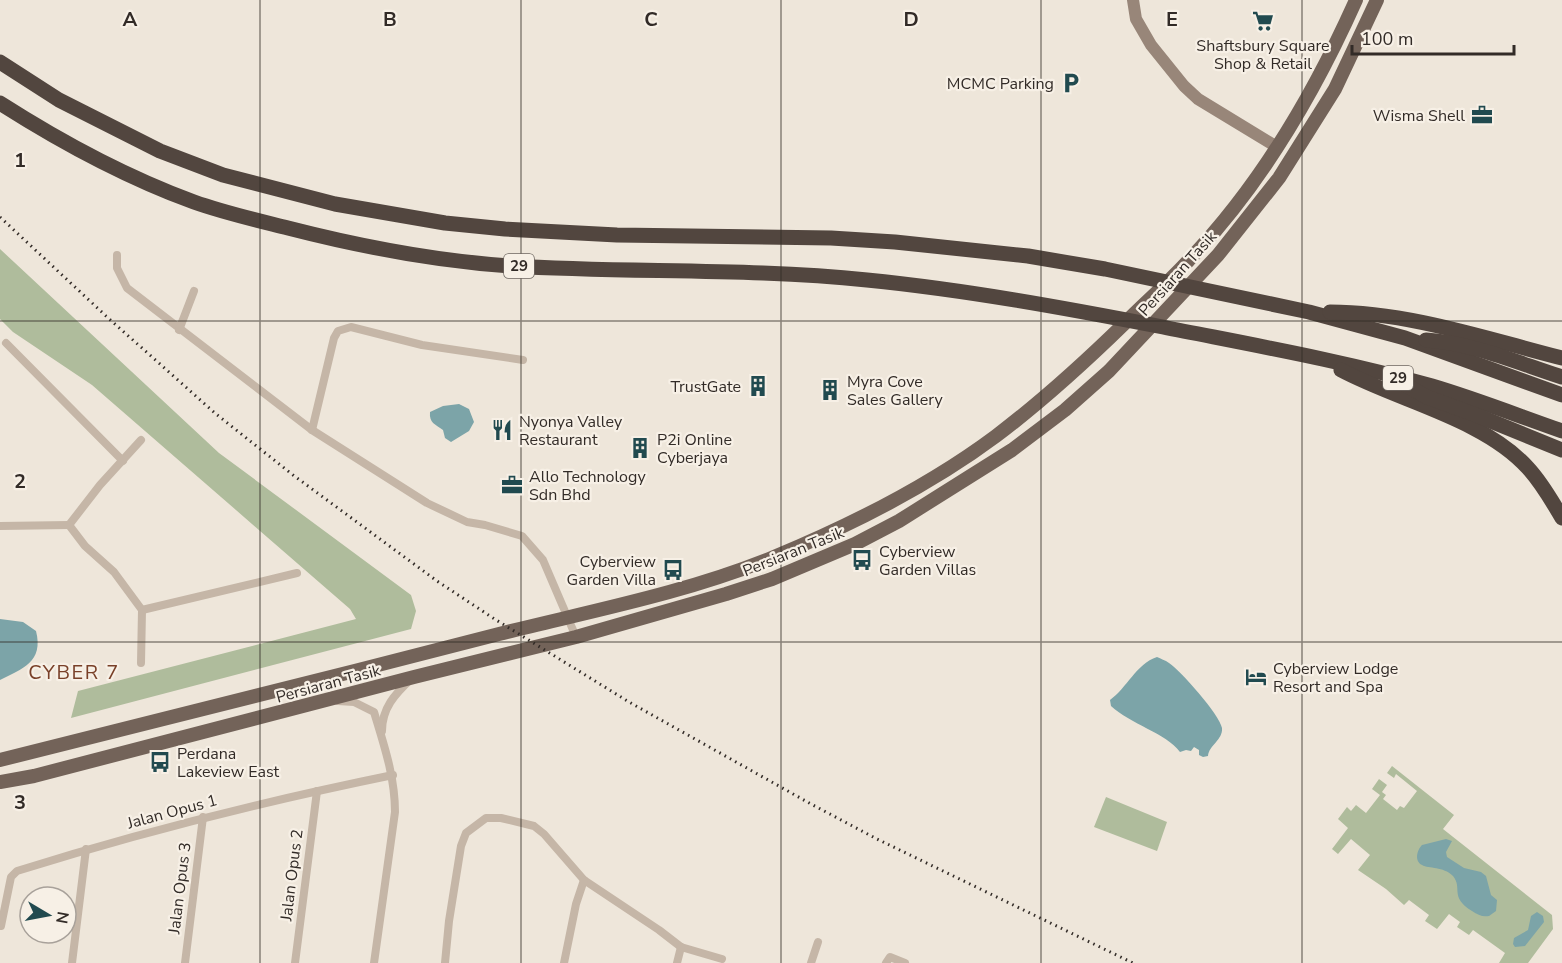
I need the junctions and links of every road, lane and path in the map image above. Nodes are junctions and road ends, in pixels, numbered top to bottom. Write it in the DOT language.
graph roads {
  1 [pos="1133,0"];
  2 [pos="1356,0"];
  3 [pos="1377,0"];
  4 [pos="0,62"];
  5 [pos="0,103"];
  6 [pos="1278,147"];
  7 [pos="117,255"];
  8 [pos="194,291"];
  9 [pos="1309,312"];
  10 [pos="180,330"];
  11 [pos="1406,338"];
  12 [pos="6,343"];
  13 [pos="1562,358"];
  14 [pos="1321,359"];
  15 [pos="523,360"];
  16 [pos="1387,375"];
  17 [pos="1562,376"];
  18 [pos="1562,395"];
  19 [pos="312,430"];
  20 [pos="1562,431"];
  21 [pos="141,440"];
  22 [pos="1562,450"];
  23 [pos="123,461"];
  24 [pos="1562,518"];
  25 [pos="69,525"];
  26 [pos="0,526"];
  27 [pos="297,573"];
  28 [pos="142,610"];
  29 [pos="568,617"];
  30 [pos="576,638"];
  31 [pos="141,663"];
  32 [pos="414,677"];
  33 [pos="329,700"];
  34 [pos="382,737"];
  35 [pos="0,760"];
  36 [pos="393,775"];
  37 [pos="0,782"];
  38 [pos="317,791"];
  39 [pos="203,817"];
  40 [pos="86,849"];
  41 [pos="584,880"];
  42 [pos="1,926"];
  43 [pos="818,942"];
  44 [pos="681,947"];
  45 [pos="722,959"];
  46 [pos="72,963"];
  47 [pos="185,963"];
  48 [pos="296,963"];
  49 [pos="374,963"];
  50 [pos="445,963"];
  51 [pos="564,963"];
  52 [pos="677,963"];
  53 [pos="811,963"];
  54 [pos="886,963"];
  55 [pos="905,963"];
  1 -- 6 [label="street"];
  2 -- 6 [label="main road, Persiaran Tasik"];
  3 -- 30 [label="main road, Persiaran Tasik"];
  4 -- 9 [label="highway, 29"];
  5 -- 14 [label="highway, 29"];
  6 -- 29 [label="main road, Persiaran Tasik"];
  7 -- 10 [label="street"];
  8 -- 10 [label="street"];
  9 -- 11 [label="highway, 29"];
  9 -- 13 [label="highway"];
  10 -- 19 [label="street"];
  11 -- 17 [label="highway"];
  11 -- 18 [label="highway, 29"];
  12 -- 23 [label="street"];
  14 -- 16 [label="highway, 29"];
  14 -- 24 [label="highway"];
  15 -- 19 [label="street"];
  16 -- 20 [label="highway, 29"];
  16 -- 22 [label="highway"];
  19 -- 29 [label="street"];
  21 -- 23 [label="street"];
  23 -- 25 [label="street"];
  25 -- 26 [label="street"];
  25 -- 28 [label="street"];
  27 -- 28 [label="street"];
  28 -- 31 [label="street"];
  29 -- 30 [label="street"];
  29 -- 35 [label="main road, Persiaran Tasik"];
  30 -- 32 [label="main road, Persiaran Tasik"];
  32 -- 33 [label="main road, Persiaran Tasik"];
  32 -- 34 [label="street"];
  33 -- 34 [label="street"];
  33 -- 37 [label="main road, Persiaran Tasik"];
  34 -- 36 [label="street"];
  36 -- 38 [label="street, Jalan Opus 1"];
  36 -- 49 [label="street"];
  38 -- 39 [label="street, Jalan Opus 1"];
  38 -- 48 [label="street, Jalan Opus 2"];
  39 -- 40 [label="street, Jalan Opus 1"];
  39 -- 47 [label="street, Jalan Opus 3"];
  40 -- 42 [label="street, Jalan Opus 1"];
  40 -- 46 [label="street"];
  41 -- 44 [label="street"];
  41 -- 50 [label="street"];
  41 -- 51 [label="street"];
  43 -- 53 [label="street"];
  44 -- 45 [label="street"];
  44 -- 52 [label="street"];
  54 -- 55 [label="street"];
}
